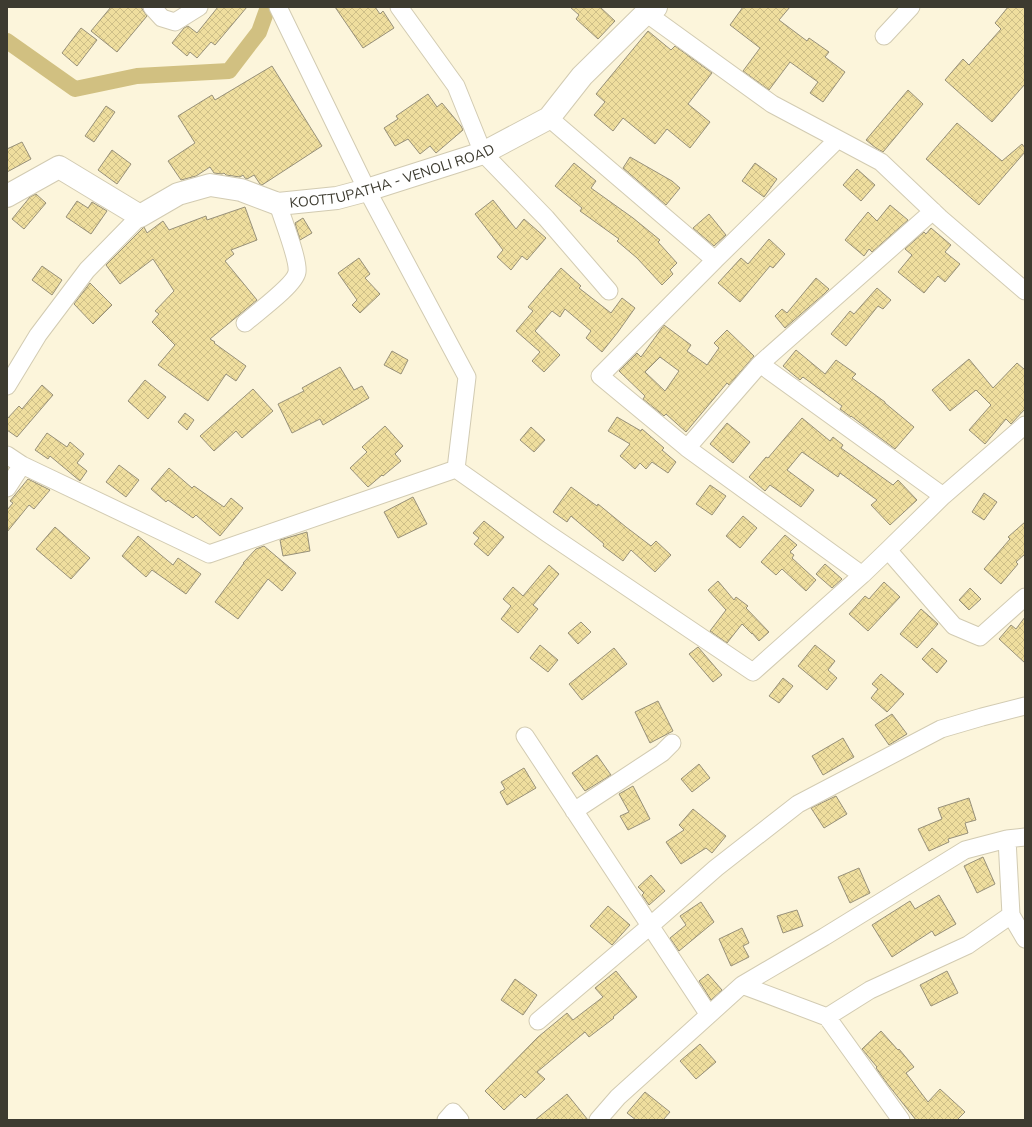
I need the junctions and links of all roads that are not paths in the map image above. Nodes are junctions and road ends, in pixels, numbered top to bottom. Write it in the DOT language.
graph roads {
  1 [pos="152,7"];
  2 [pos="199,7"];
  3 [pos="399,7"];
  4 [pos="911,7"];
  5 [pos="280,10"];
  6 [pos="651,10"];
  7 [pos="884,36"];
  8 [pos="549,118"];
  9 [pos="838,139"];
  10 [pos="483,153"];
  11 [pos="367,190"];
  12 [pos="7,196"];
  13 [pos="278,204"];
  14 [pos="933,211"];
  15 [pos="140,216"];
  16 [pos="715,260"];
  17 [pos="609,291"];
  18 [pos="1025,291"];
  19 [pos="245,323"];
  20 [pos="760,364"];
  21 [pos="7,386"];
  22 [pos="1025,425"];
  23 [pos="687,448"];
  24 [pos="7,455"];
  25 [pos="22,465"];
  26 [pos="456,469"];
  27 [pos="7,488"];
  28 [pos="943,496"];
  29 [pos="888,550"];
  30 [pos="862,575"];
  31 [pos="1025,597"];
  32 [pos="1025,706"];
  33 [pos="525,736"];
  34 [pos="672,743"];
  35 [pos="574,811"];
  36 [pos="1025,837"];
  37 [pos="1006,839"];
  38 [pos="1011,915"];
  39 [pos="650,926"];
  40 [pos="1025,939"];
  41 [pos="742,985"];
  42 [pos="709,1015"];
  43 [pos="827,1018"];
  44 [pos="538,1021"];
  45 [pos="446,1120"];
  46 [pos="460,1120"];
  47 [pos="598,1120"];
  48 [pos="901,1120"];
  1 -- 2 [label="street"];
  3 -- 10 [label="street"];
  4 -- 7 [label="street"];
  5 -- 11 [label="street"];
  6 -- 8 [label="street, KOOTTUPATHA - VENOLI ROAD"];
  6 -- 9 [label="street"];
  8 -- 10 [label="street, KOOTTUPATHA - VENOLI ROAD"];
  8 -- 16 [label="street"];
  9 -- 14 [label="street"];
  9 -- 16 [label="street"];
  10 -- 11 [label="street, KOOTTUPATHA - VENOLI ROAD"];
  10 -- 17 [label="street"];
  11 -- 13 [label="street, KOOTTUPATHA - VENOLI ROAD"];
  11 -- 26 [label="street"];
  12 -- 15 [label="street"];
  13 -- 15 [label="street, KOOTTUPATHA - VENOLI ROAD"];
  13 -- 19 [label="street"];
  14 -- 18 [label="street"];
  14 -- 20 [label="street"];
  15 -- 21 [label="street"];
  16 -- 23 [label="street"];
  20 -- 23 [label="street"];
  20 -- 28 [label="street"];
  22 -- 28 [label="street"];
  23 -- 30 [label="street"];
  24 -- 25 [label="street"];
  25 -- 26 [label="street"];
  25 -- 27 [label="street"];
  26 -- 30 [label="street"];
  28 -- 29 [label="street"];
  29 -- 30 [label="street"];
  29 -- 31 [label="street"];
  32 -- 39 [label="street"];
  33 -- 35 [label="street"];
  34 -- 35 [label="street"];
  35 -- 39 [label="street"];
  36 -- 37 [label="street"];
  37 -- 38 [label="street"];
  37 -- 41 [label="street"];
  38 -- 40 [label="street"];
  38 -- 43 [label="street"];
  39 -- 42 [label="street"];
  39 -- 44 [label="street"];
  41 -- 42 [label="street"];
  41 -- 43 [label="street"];
  42 -- 47 [label="street"];
  43 -- 48 [label="street"];
  45 -- 46 [label="street"];
}
